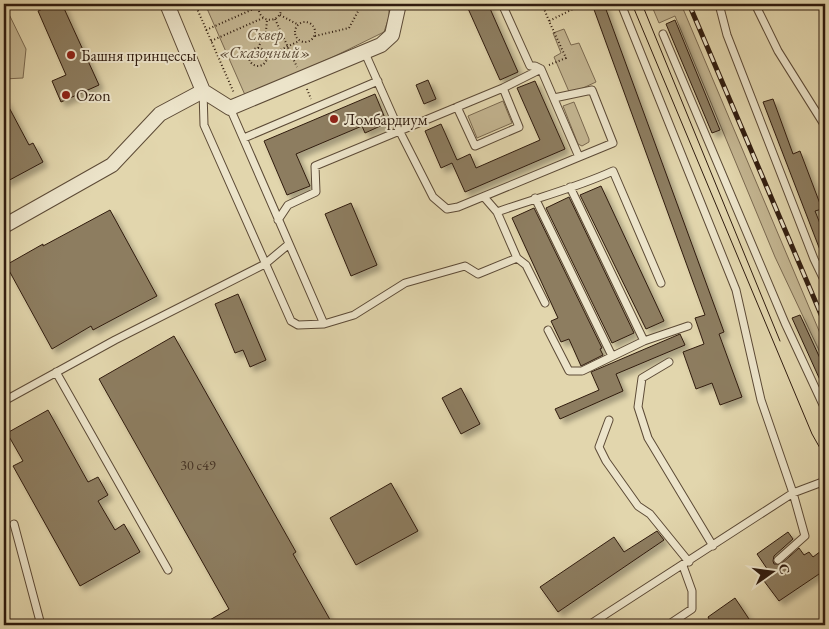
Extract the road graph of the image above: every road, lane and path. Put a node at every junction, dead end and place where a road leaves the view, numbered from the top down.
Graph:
1 (167, 4) edge
2 (195, 4) edge
3 (259, 4) edge
4 (281, 4) edge
5 (294, 4) edge
6 (362, 4) edge
7 (398, 4) edge
8 (502, 4) edge
9 (542, 4) edge
10 (583, 4) edge
11 (621, 4) edge
12 (723, 4) edge
13 (754, 4) edge
14 (258, 7) junction
15 (282, 9) junction
16 (280, 15) junction
17 (263, 18) junction
18 (275, 19) junction
19 (267, 20) junction
20 (549, 21) junction
21 (297, 24) junction
22 (206, 30) junction
23 (662, 34) dead end
24 (314, 36) junction
25 (211, 41) junction
26 (299, 41) junction
27 (288, 46) junction
28 (258, 48) junction
29 (365, 52) junction
30 (268, 56) junction
31 (541, 69) junction
32 (299, 70) dead end
33 (378, 81) junction
34 (304, 83) dead end
35 (503, 88) junction
36 (203, 91) junction
37 (554, 98) junction
38 (234, 106) junction
39 (457, 107) junction
40 (315, 108) junction
41 (825, 126) edge
42 (400, 132) junction
43 (244, 138) junction
44 (579, 157) junction
45 (570, 187) junction
46 (484, 197) junction
47 (535, 198) junction
48 (497, 212) junction
49 (278, 220) junction
50 (4, 226) edge
51 (289, 244) junction
52 (517, 258) junction
53 (265, 264) junction
54 (825, 282) edge
55 (661, 283) dead end
56 (545, 303) dead end
57 (324, 324) junction
58 (688, 326) dead end
59 (548, 330) dead end
60 (644, 341) junction
61 (612, 356) junction
62 (669, 362) dead end
63 (56, 372) junction
64 (4, 401) edge
65 (825, 409) edge
66 (609, 420) dead end
67 (825, 481) edge
68 (793, 493) junction
69 (14, 524) dead end
70 (713, 546) junction
71 (778, 560) dead end
72 (686, 564) junction
73 (168, 570) dead end
74 (41, 625) edge
75 (590, 625) edge
76 (668, 625) edge

1 - 36 street
2 - 22 path
3 - 14 path
4 - 15 path
5 - 15 path
6 - 24 path
7 - 29 street
8 - 31 lane
9 - 20 path
10 - 20 path
11 - 68 lane
12 - 54 lane
13 - 41 lane
14 - 17 path
14 - 22 path
15 - 16 path
16 - 18 path
16 - 21 path
17 - 19 path
17 - 25 path
18 - 19 path
18 - 27 path
19 - 28 path
20 - 31 path
21 - 24 path
21 - 26 path
22 - 25 path
23 - 65 lane
24 - 26 path
25 - 38 path
26 - 27 path
27 - 30 path
27 - 32 path
28 - 30 path
28 - 30 path
29 - 33 lane
29 - 38 street
31 - 35 lane
31 - 37 lane
33 - 40 lane
33 - 42 lane
34 - 40 path
35 - 39 lane
35 - 39 lane
36 - 38 street
36 - 50 street
36 - 53 lane
37 - 44 lane
37 - 44 lane
38 - 43 lane
39 - 42 lane
40 - 43 lane
42 - 46 lane
42 - 49 lane
43 - 49 lane
44 - 46 lane
45 - 47 lane
45 - 55 lane
45 - 60 lane
46 - 48 lane
47 - 48 lane
47 - 61 lane
48 - 52 lane
49 - 51 lane
51 - 53 lane
51 - 57 lane
52 - 56 lane
52 - 57 lane
53 - 57 lane
53 - 63 lane
58 - 60 lane
59 - 61 lane
60 - 61 lane
62 - 70 lane
63 - 64 lane
63 - 73 lane
66 - 72 lane
67 - 68 lane
68 - 70 lane
68 - 71 lane
69 - 74 lane
70 - 72 lane
72 - 75 lane
72 - 76 lane

